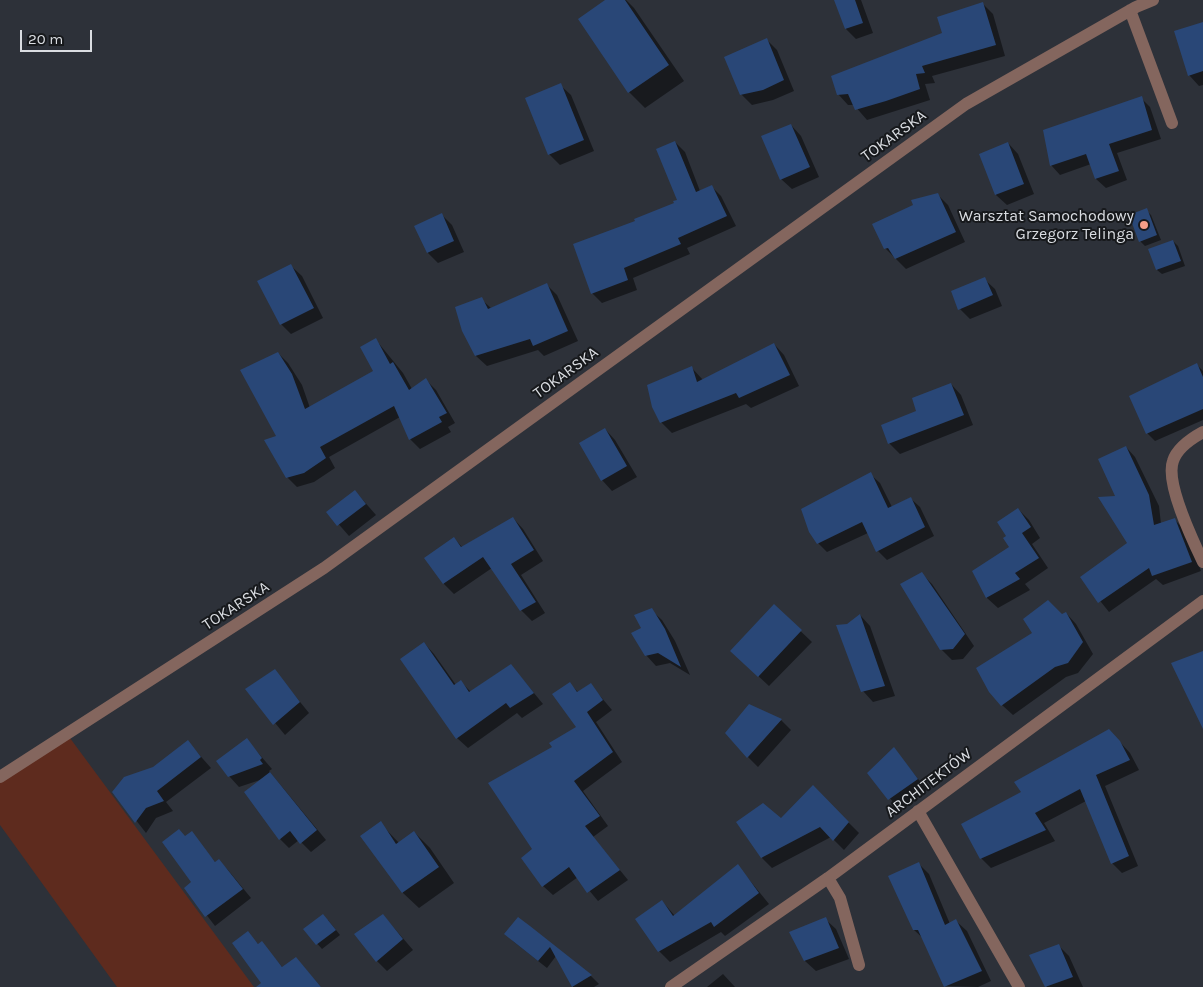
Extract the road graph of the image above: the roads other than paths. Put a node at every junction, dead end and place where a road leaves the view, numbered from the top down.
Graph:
1 (1153, 0) edge
2 (1130, 10) junction
3 (1172, 123) dead end
4 (1203, 432) edge
5 (1203, 562) edge
6 (1203, 601) edge
7 (0, 777) edge
8 (918, 811) junction
9 (828, 878) junction
10 (859, 965) dead end
11 (671, 987) edge
12 (1019, 987) edge

1 - 2 street, TOKARSKA
2 - 3 street
2 - 7 street, TOKARSKA
4 - 5 street
6 - 8 street, ARCHITEKTÓW
8 - 9 street, ARCHITEKTÓW
8 - 12 street
9 - 10 street
9 - 11 street, ARCHITEKTÓW

